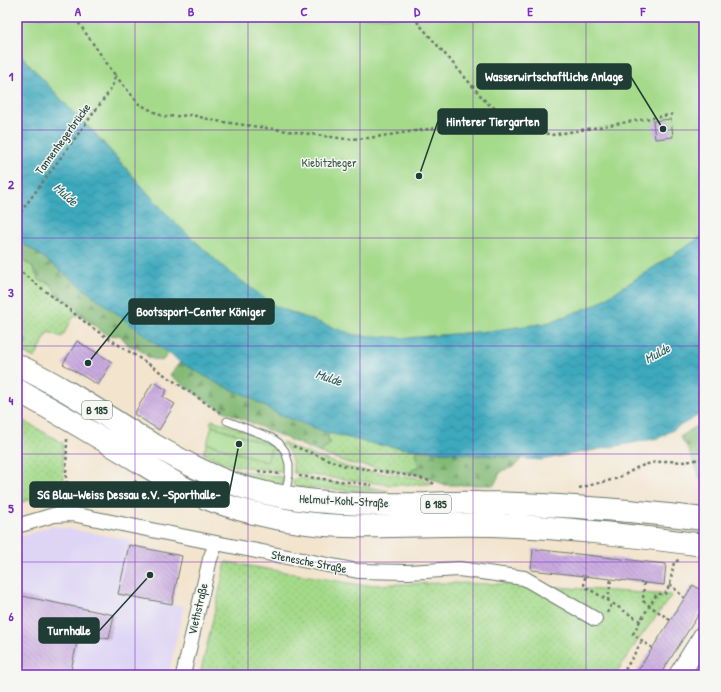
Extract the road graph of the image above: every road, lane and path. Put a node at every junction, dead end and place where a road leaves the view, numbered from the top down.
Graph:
1 (78, 17) edge
2 (413, 17) edge
3 (115, 75) junction
4 (675, 114) dead end
5 (518, 123) junction
6 (17, 217) edge
7 (17, 269) edge
8 (17, 365) edge
9 (19, 400) edge
10 (17, 419) edge
11 (227, 420) joint
12 (272, 438) junction
13 (67, 439) dead end
14 (704, 458) edge
15 (254, 471) dead end
16 (290, 475) junction
17 (138, 480) dead end
18 (373, 485) dead end
19 (436, 486) dead end
20 (576, 489) dead end
21 (285, 497) junction
22 (72, 514) junction
23 (704, 519) edge
24 (17, 526) edge
25 (216, 543) junction
26 (704, 545) edge
27 (680, 560) dead end
28 (585, 576) dead end
29 (611, 579) dead end
30 (644, 583) dead end
31 (670, 584) junction
32 (684, 598) dead end
33 (608, 601) junction
34 (612, 603) junction
35 (650, 606) junction
36 (595, 619) joint
37 (670, 620) dead end
38 (640, 621) junction
39 (704, 635) edge
40 (642, 641) junction
41 (652, 648) dead end
42 (184, 675) edge
43 (622, 675) edge
44 (679, 675) edge

1 - 3 path
2 - 5 path
3 - 5 path
3 - 6 path, Tannenhegerbrücke
4 - 5 path
7 - 11 path
8 - 21 main road, Helmut-Kohl-Straße / B 185
9 - 10 path
9 - 26 main road, Helmut-Kohl-Straße / B 185
11 - 12 lane
12 - 16 lane
12 - 19 path
13 - 22 path
14 - 20 path
15 - 16 path
16 - 18 path
16 - 21 lane
17 - 22 path
21 - 23 main road, Helmut-Kohl-Straße / B 185
22 - 24 street, Stenesche Straße
22 - 25 street, Stenesche Straße
25 - 36 street, Stenesche Straße
25 - 42 street, Viethstraße
27 - 31 path
28 - 33 path
29 - 33 path
30 - 35 path
31 - 32 path
31 - 35 path
33 - 34 path
34 - 36 path
34 - 38 path
35 - 37 path
35 - 38 path
38 - 40 path
39 - 44 street
40 - 41 path
40 - 43 path

